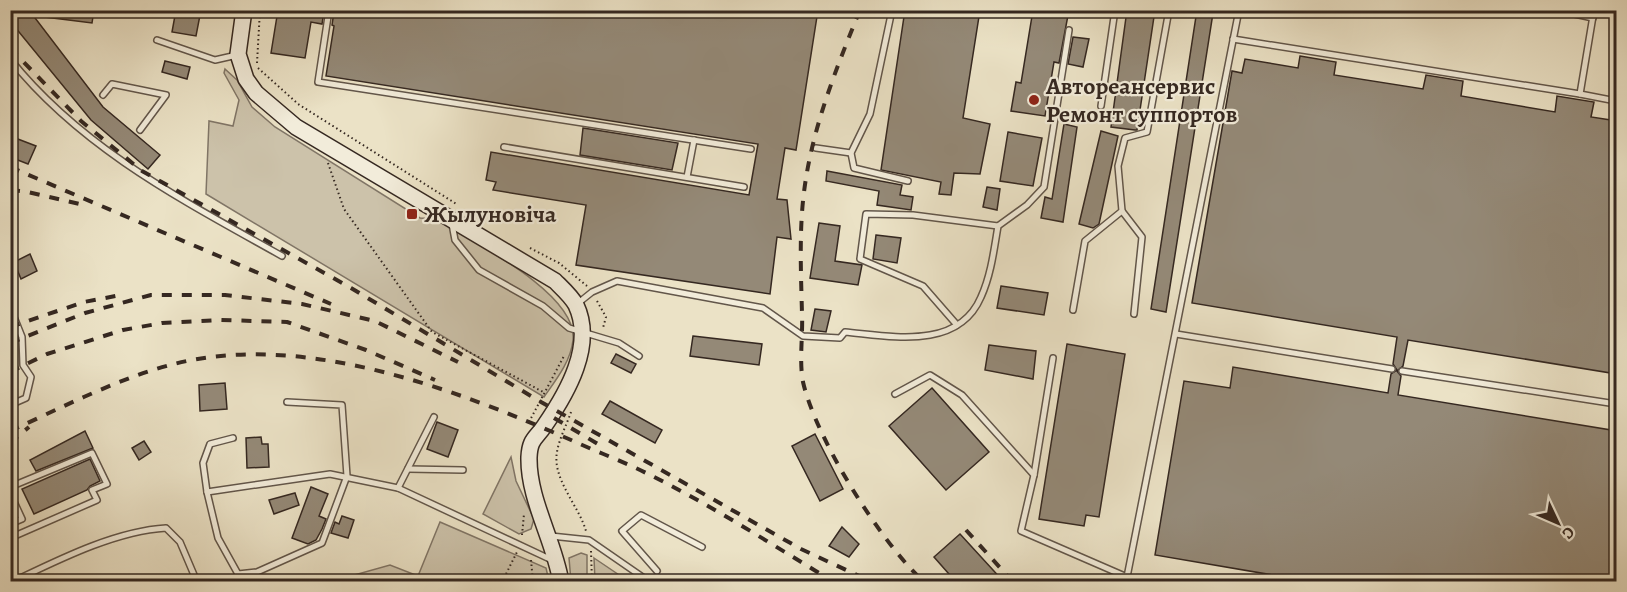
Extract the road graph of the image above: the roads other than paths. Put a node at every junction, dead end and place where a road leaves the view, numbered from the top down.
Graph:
1 (244, 10) edge
2 (329, 10) edge
3 (892, 10) edge
4 (1115, 10) edge
5 (1169, 10) edge
6 (1239, 10) edge
7 (1556, 10) edge
8 (1594, 10) edge
9 (1593, 18) junction
10 (1069, 30) dead end
11 (1233, 39) junction
12 (156, 40) dead end
13 (238, 54) junction
14 (10, 59) edge
15 (1580, 94) junction
16 (103, 95) dead end
17 (1617, 100) edge
18 (1101, 106) dead end
19 (140, 130) dead end
20 (694, 140) junction
21 (504, 147) dead end
22 (816, 148) dead end
23 (751, 149) dead end
24 (851, 153) junction
25 (687, 177) junction
26 (908, 181) dead end
27 (744, 187) dead end
28 (1122, 212) junction
29 (451, 220) junction
30 (998, 226) junction
31 (282, 256) dead end
32 (576, 305) junction
33 (11, 309) edge
34 (1073, 310) dead end
35 (1134, 314) dead end
36 (957, 325) junction
37 (582, 333) junction
38 (1176, 334) junction
39 (639, 356) dead end
40 (1053, 358) dead end
41 (1392, 369) dead end
42 (1402, 371) dead end
43 (895, 394) dead end
44 (287, 402) dead end
45 (1617, 404) edge
46 (10, 405) edge
47 (434, 417) dead end
48 (233, 438) dead end
49 (408, 469) junction
50 (463, 470) dead end
51 (347, 476) junction
52 (1034, 476) junction
53 (10, 487) edge
54 (398, 488) junction
55 (207, 492) junction
56 (10, 493) edge
57 (10, 524) edge
58 (550, 536) junction
59 (10, 538) edge
60 (702, 547) dead end
61 (558, 563) junction
62 (657, 571) dead end
63 (644, 578) dead end
64 (12, 582) edge
65 (198, 582) edge
66 (561, 582) edge

1 - 13 street
2 - 20 lane
3 - 24 lane
4 - 18 lane
5 - 28 lane
6 - 11 lane
7 - 9 lane
8 - 9 lane
9 - 15 lane
10 - 30 lane
11 - 15 lane
11 - 38 lane
12 - 13 lane
13 - 29 street
14 - 31 lane
15 - 17 lane
16 - 19 lane
20 - 23 lane
20 - 25 lane
21 - 25 lane
22 - 24 lane
24 - 26 lane
25 - 27 lane
28 - 34 lane
28 - 35 lane
29 - 32 street
29 - 37 lane
30 - 36 lane
30 - 36 lane
32 - 36 lane
32 - 37 street
33 - 46 lane
37 - 39 lane
37 - 58 street
38 - 41 lane
38 - 52 lane
40 - 52 lane
42 - 45 lane
43 - 52 lane
44 - 51 lane
47 - 49 lane
48 - 55 lane
49 - 50 lane
49 - 54 lane
51 - 54 lane
51 - 55 lane
51 - 55 lane
53 - 59 lane
54 - 61 lane
56 - 57 lane
58 - 61 street
58 - 63 lane
60 - 62 lane
61 - 66 street
64 - 65 lane

